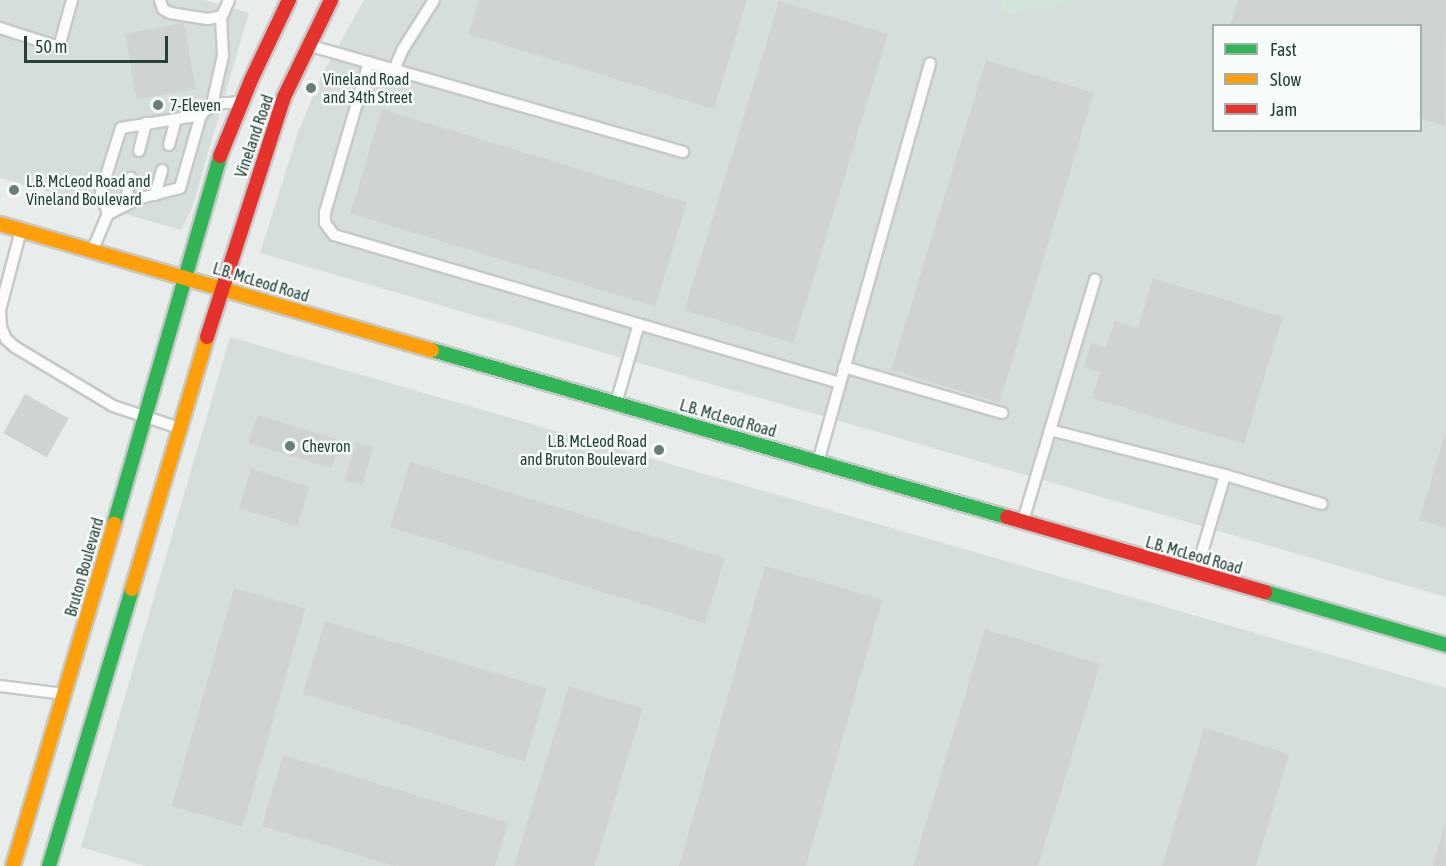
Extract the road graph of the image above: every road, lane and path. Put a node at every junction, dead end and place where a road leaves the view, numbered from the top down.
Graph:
1 (72, 0) edge
2 (160, 0) edge
3 (229, 0) edge
4 (290, 0) edge
5 (331, 0) edge
6 (434, 0) edge
7 (221, 17) junction
8 (0, 28) edge
9 (308, 45) junction
10 (369, 62) junction
11 (930, 63) dead end
12 (394, 70) junction
13 (243, 101) junction
14 (212, 104) junction
15 (201, 115) junction
16 (176, 119) junction
17 (146, 123) junction
18 (169, 145) dead end
19 (139, 151) dead end
20 (683, 152) dead end
21 (162, 170) dead end
22 (131, 178) dead end
23 (155, 195) junction
24 (124, 206) junction
25 (108, 214) junction
26 (0, 224) edge
27 (21, 230) junction
28 (93, 250) junction
29 (187, 277) junction
30 (1095, 280) dead end
31 (222, 287) junction
32 (639, 324) junction
33 (844, 367) junction
34 (840, 383) junction
35 (616, 403) junction
36 (1002, 413) dead end
37 (146, 417) junction
38 (180, 428) junction
39 (1050, 430) junction
40 (818, 462) junction
41 (1225, 475) junction
42 (1322, 504) dead end
43 (1023, 522) junction
44 (1195, 573) junction
45 (1446, 645) edge
46 (0, 686) edge
47 (64, 694) junction
48 (13, 866) edge
49 (49, 866) edge

1 - 8 lane
2 - 7 lane
3 - 7 lane
4 - 13 street, Vineland Road
5 - 9 street, Vineland Road
6 - 12 lane
7 - 14 lane
9 - 10 lane
9 - 31 street, Vineland Road
10 - 12 lane
10 - 32 lane
11 - 33 lane
12 - 20 lane
13 - 14 lane
13 - 29 street, Vineland Road
14 - 15 lane
15 - 16 lane
15 - 23 lane
16 - 17 lane
16 - 18 lane
17 - 19 lane
17 - 25 lane
21 - 23 lane
22 - 24 lane
23 - 24 lane
24 - 25 lane
25 - 28 lane
26 - 27 street, L.B. McLeod Road
27 - 28 street, L.B. McLeod Road
27 - 37 lane
28 - 29 street, L.B. McLeod Road
29 - 31 street, L.B. McLeod Road
29 - 37 street, Bruton Boulevard
30 - 39 lane
31 - 35 street, L.B. McLeod Road
31 - 38 street
32 - 34 lane
32 - 35 lane
33 - 34 lane
33 - 36 lane
34 - 40 lane
35 - 40 street, L.B. McLeod Road
37 - 38 lane
37 - 47 street, Bruton Boulevard
38 - 49 street
39 - 41 lane
39 - 43 lane
40 - 43 street, L.B. McLeod Road
41 - 42 lane
41 - 44 lane
43 - 44 street, L.B. McLeod Road
44 - 45 street, L.B. McLeod Road
46 - 47 lane
47 - 48 street, Bruton Boulevard

